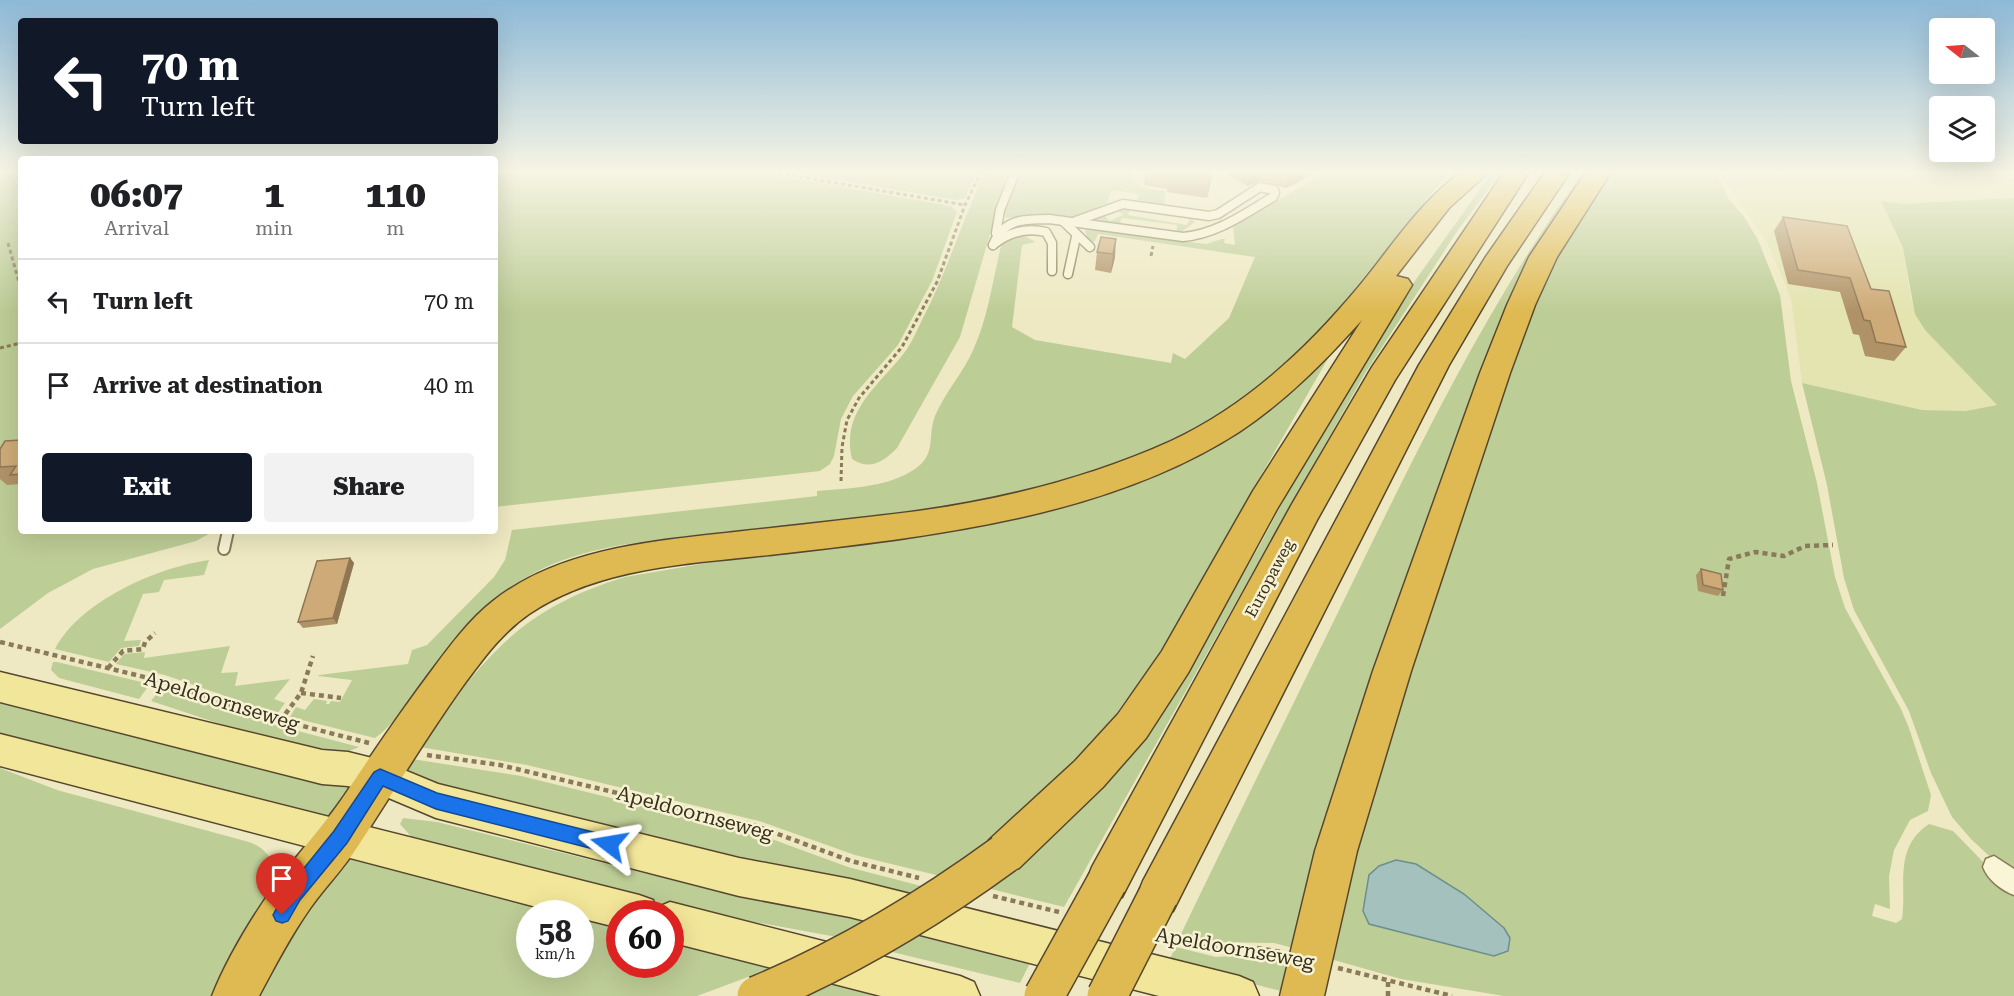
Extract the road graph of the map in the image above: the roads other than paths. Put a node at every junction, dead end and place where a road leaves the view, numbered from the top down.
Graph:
1 (999, 218) edge
2 (1083, 218) edge
3 (1210, 218) edge
4 (1235, 218) edge
5 (1427, 218) edge
6 (1445, 218) edge
7 (1486, 218) edge
8 (1526, 218) edge
9 (1566, 218) edge
10 (1063, 221) junction
11 (1073, 222) junction
12 (1215, 230) junction
13 (996, 233) junction
14 (1076, 237) junction
15 (1090, 247) dead end
16 (1052, 271) dead end
17 (1068, 274) dead end
18 (227, 534) edge
19 (224, 549) dead end
20 (0, 687) edge
21 (0, 750) edge
22 (388, 763) junction
23 (340, 837) junction
24 (1994, 867) dead end
25 (2014, 884) edge
26 (606, 906) edge
27 (684, 926) edge
28 (234, 996) edge
29 (757, 996) edge
30 (960, 996) edge
31 (1044, 996) edge
32 (1107, 996) edge
33 (1239, 996) edge
34 (1302, 996) edge

1 - 13 lane
2 - 11 lane
3 - 12 lane
4 - 12 lane
5 - 22 highway
6 - 29 highway, bridge
7 - 31 highway, Europaweg, bridge
8 - 32 highway, bridge
9 - 34 highway
10 - 11 lane
10 - 13 lane
10 - 14 lane
11 - 12 lane
13 - 16 lane
14 - 15 lane
14 - 17 lane
18 - 19 lane
20 - 22 main road, Apeldoornseweg
21 - 23 main road
22 - 23 highway
22 - 33 main road, Apeldoornseweg
23 - 26 main road
23 - 28 highway
24 - 25 street
27 - 30 main road

